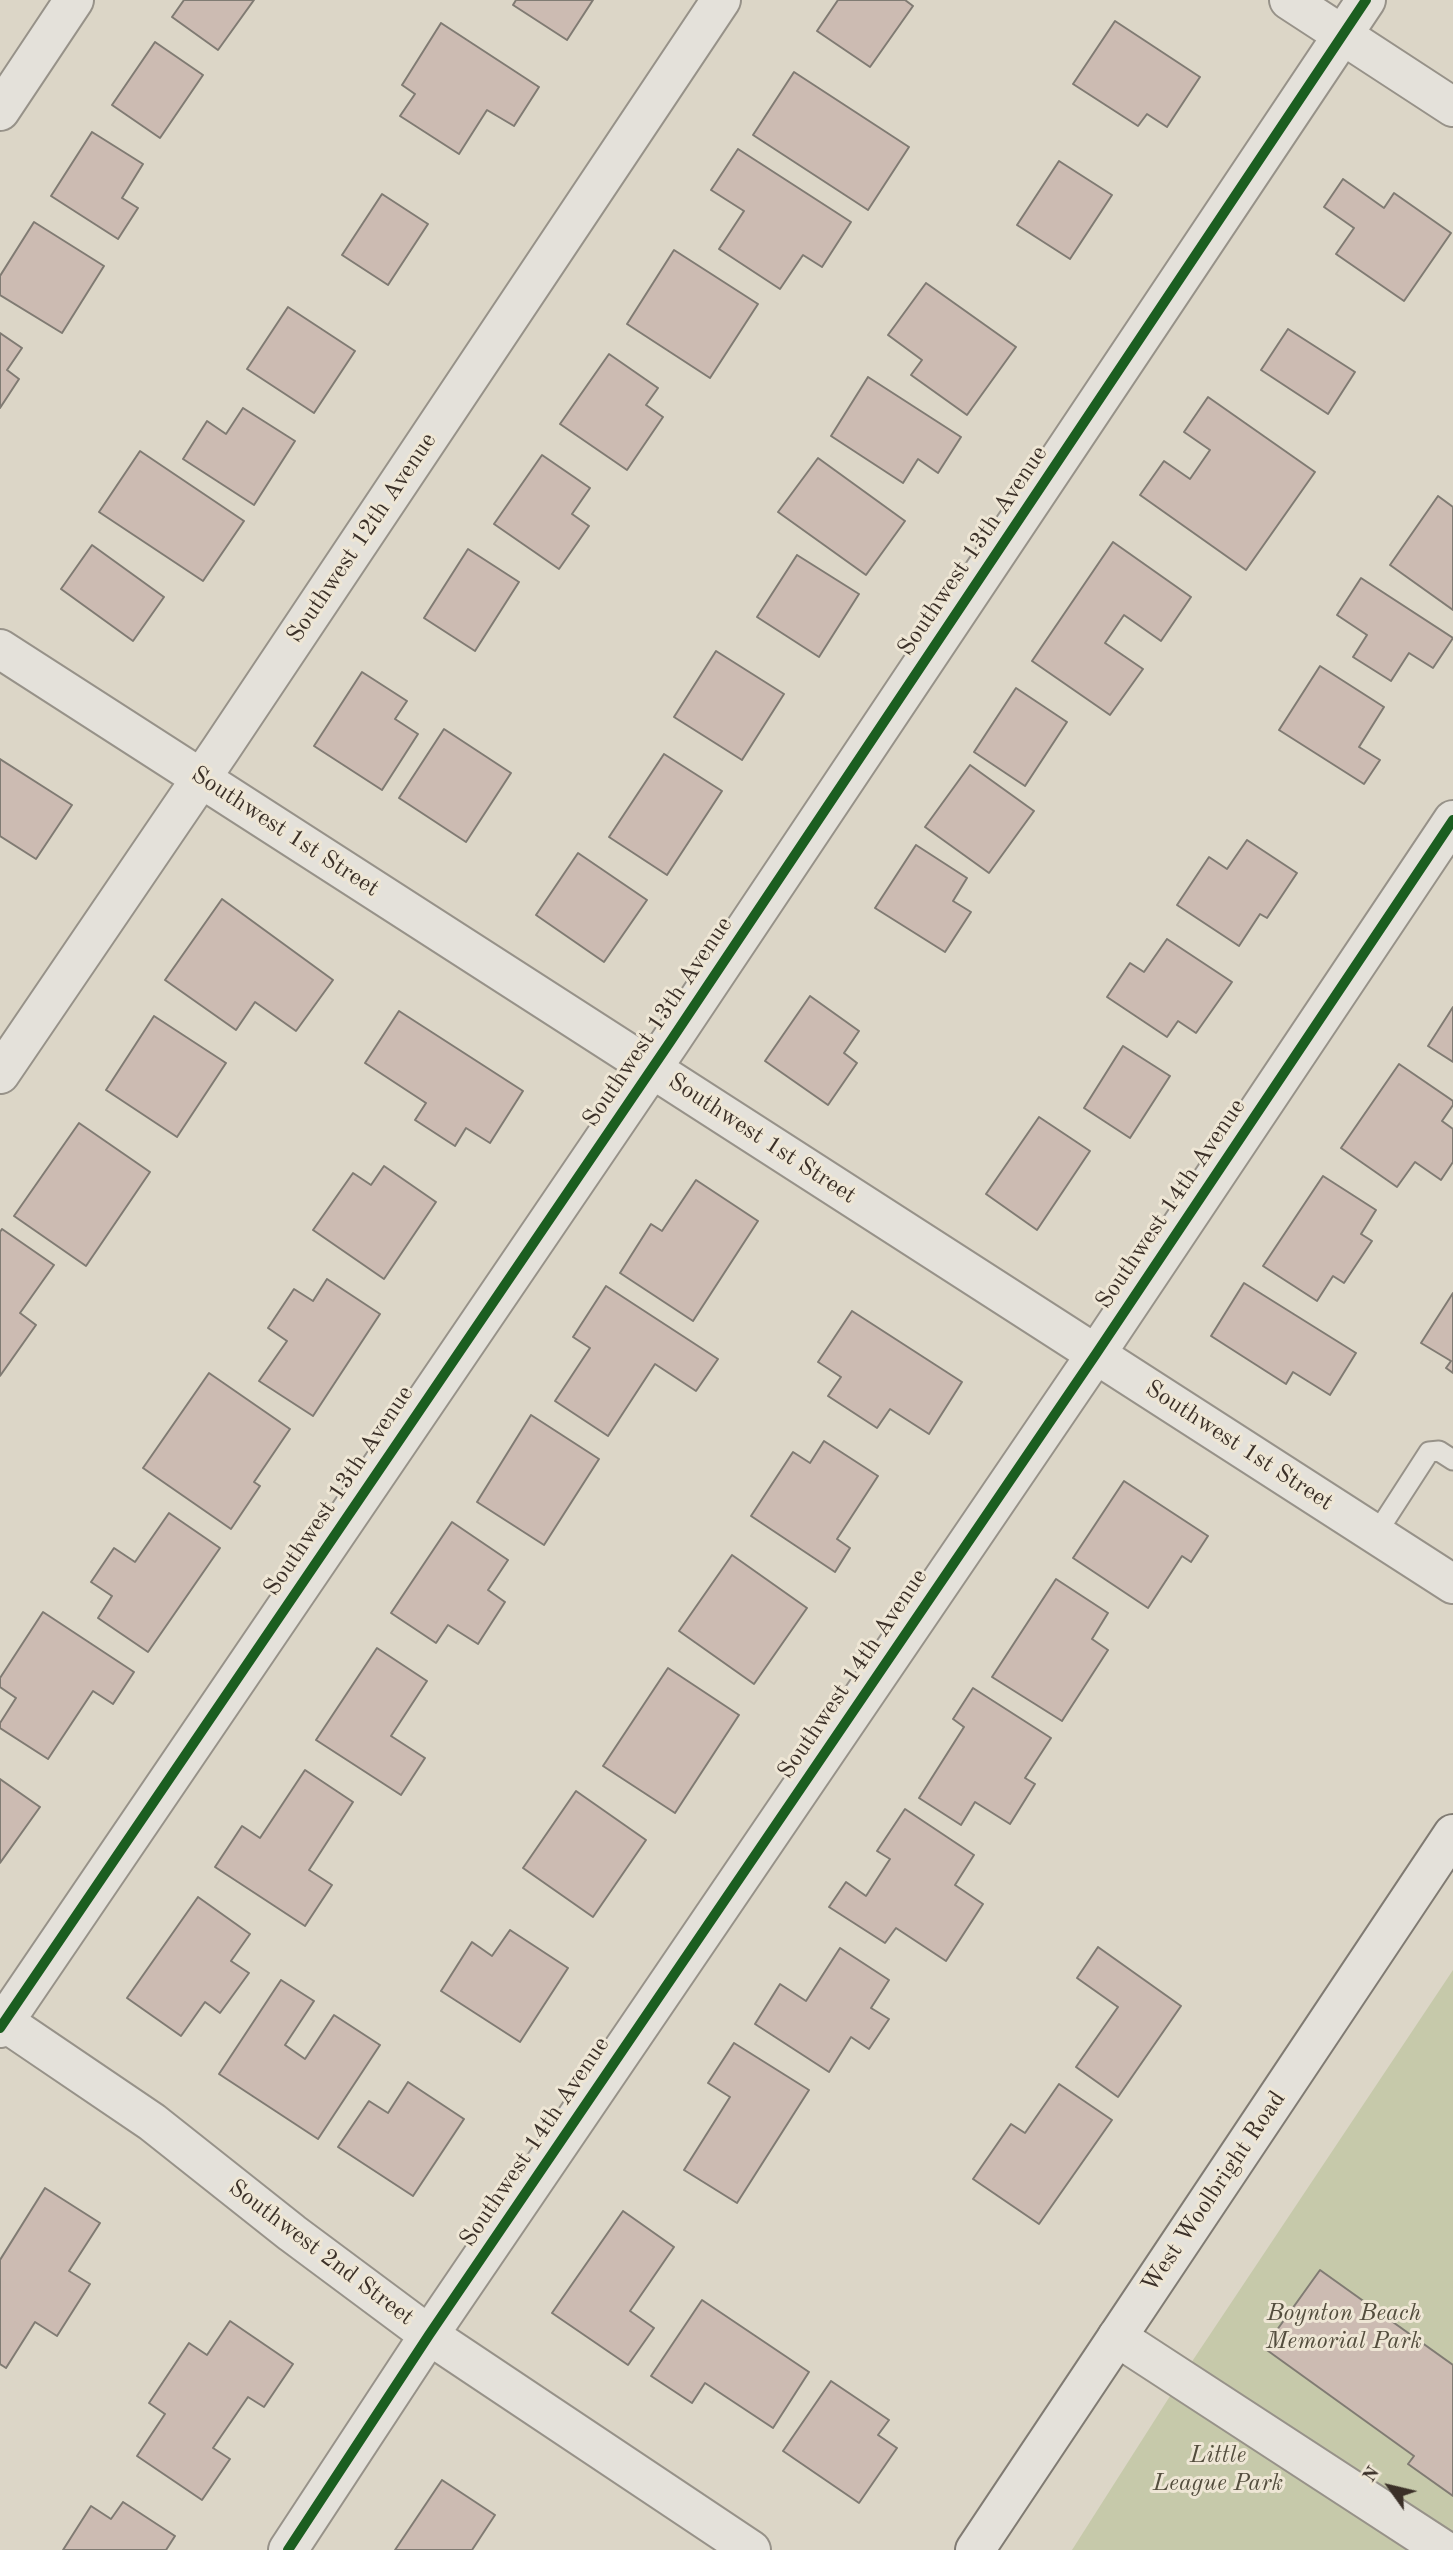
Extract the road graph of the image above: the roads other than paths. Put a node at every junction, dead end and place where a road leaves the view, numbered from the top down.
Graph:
1 (74, 0) edge
2 (722, 0) edge
3 (1289, 0) edge
4 (1366, 0) edge
5 (1343, 35) junction
6 (1453, 107) edge
7 (0, 111) edge
8 (0, 649) edge
9 (201, 778) junction
10 (1453, 820) edge
11 (652, 1069) junction
12 (0, 1074) edge
13 (1096, 1354) junction
14 (1453, 1460) edge
15 (1376, 1534) junction
16 (1453, 1584) edge
17 (1453, 1834) edge
18 (1, 2023) edge
19 (429, 2335) junction
20 (1117, 2337) junction
21 (288, 2550) edge
22 (751, 2550) edge
23 (975, 2550) edge
24 (1444, 2550) edge

1 - 7 street
2 - 9 street, Southwest 12th Avenue
3 - 5 street
4 - 5 street, Southwest 13th Avenue
5 - 6 street
5 - 11 street, Southwest 13th Avenue
8 - 9 street, Southwest 1st Street
9 - 11 street, Southwest 1st Street
9 - 12 street, Southwest 12th Avenue
10 - 13 street, Southwest 14th Avenue
11 - 13 street, Southwest 1st Street
11 - 18 street, Southwest 13th Avenue
13 - 15 street, Southwest 1st Street
13 - 19 street, Southwest 14th Avenue
14 - 15 lane
15 - 16 street, Southwest 1st Street
17 - 20 street, West Woolbright Road
18 - 19 street, Southwest 2nd Street
19 - 21 street, Southwest 14th Avenue
19 - 22 street, Southwest 2nd Street
20 - 23 street, West Woolbright Road
20 - 24 street

